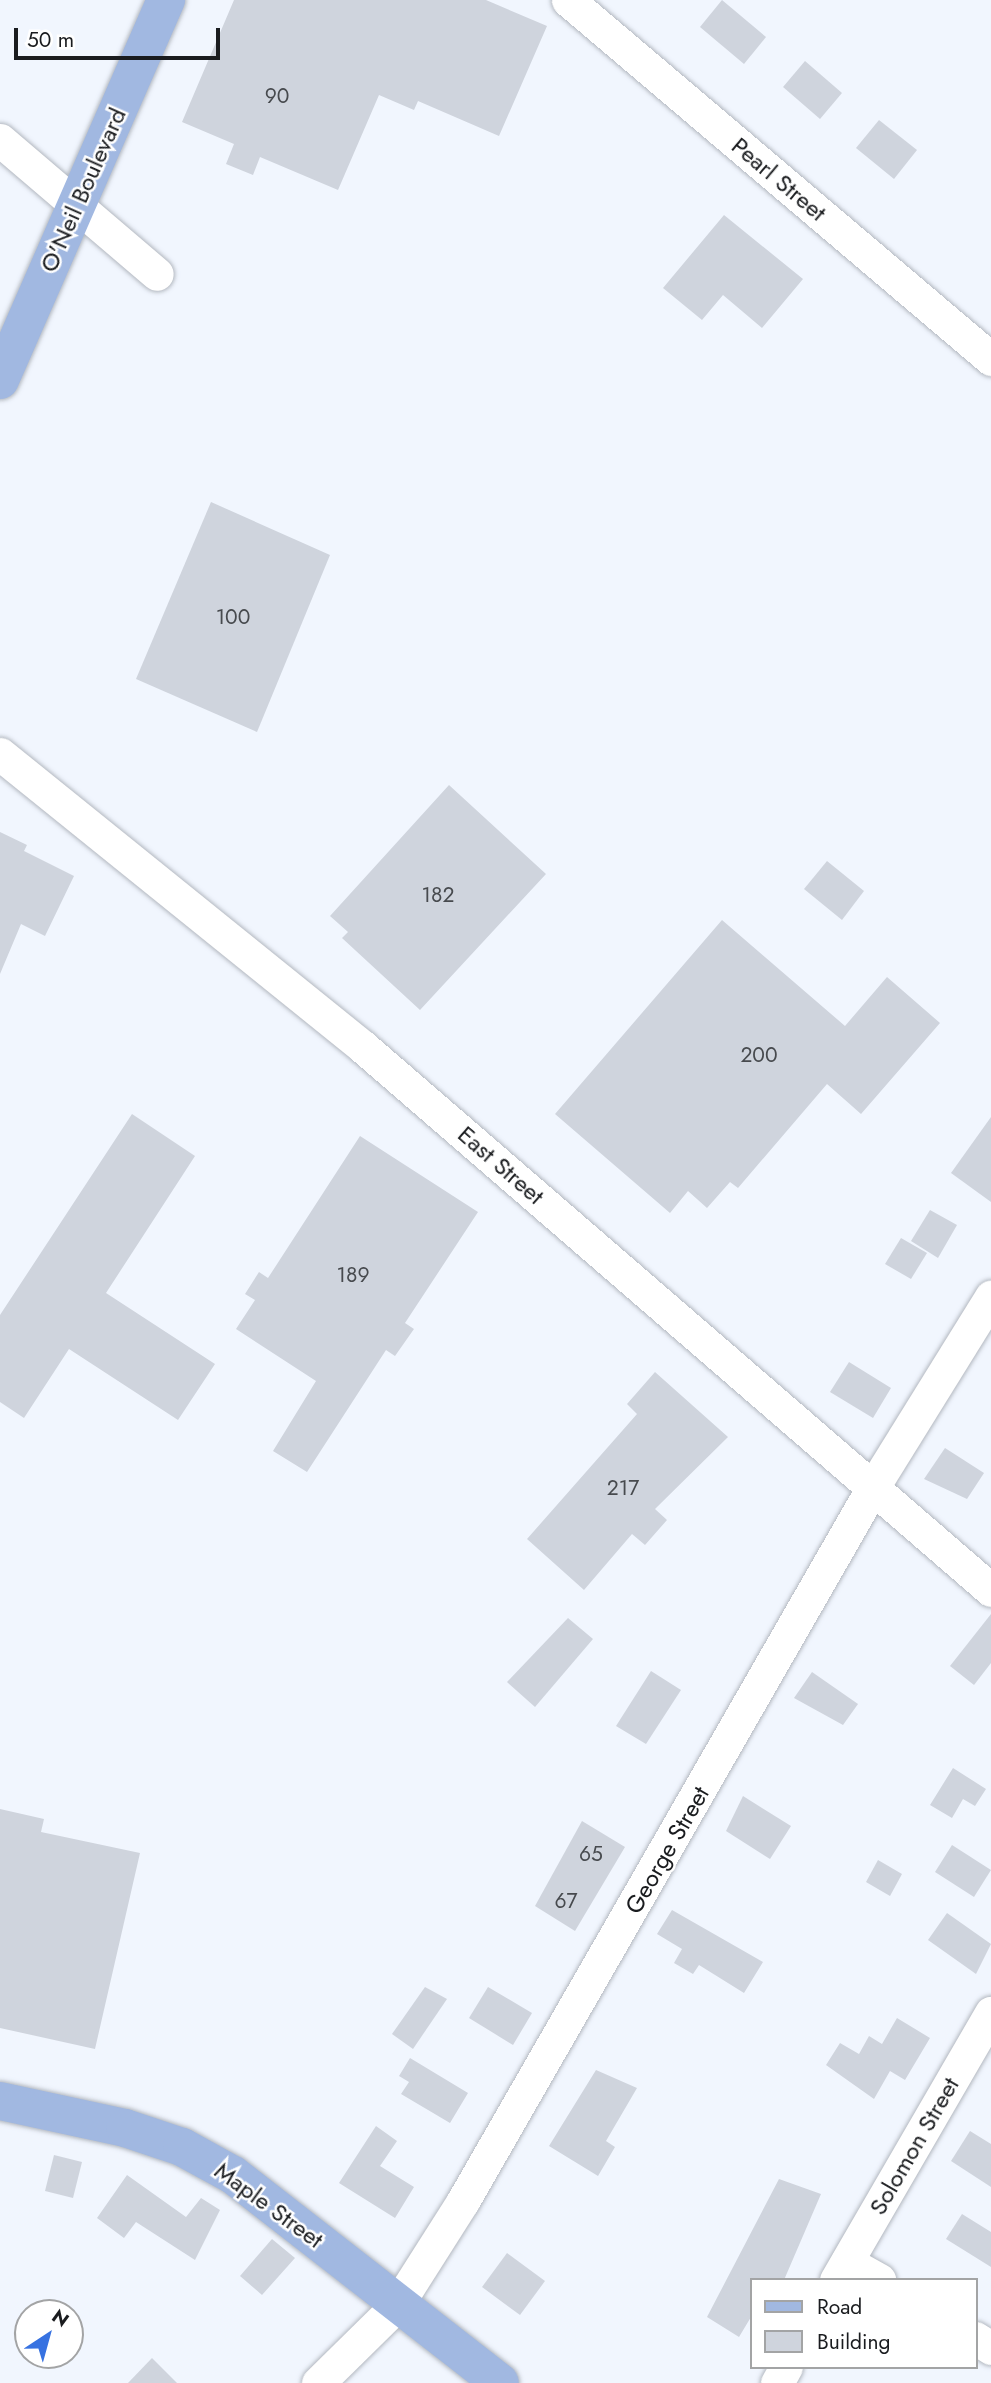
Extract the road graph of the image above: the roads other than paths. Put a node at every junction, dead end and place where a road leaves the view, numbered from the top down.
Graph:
1 (166, 0) edge
2 (568, 0) edge
3 (0, 140) edge
4 (76, 205) junction
5 (157, 274) dead end
6 (991, 359) edge
7 (0, 380) edge
8 (0, 754) edge
9 (991, 1297) edge
10 (873, 1487) junction
11 (991, 1590) edge
12 (991, 2013) edge
13 (0, 2101) edge
14 (841, 2271) edge
15 (871, 2278) edge
16 (397, 2305) junction
17 (318, 2383) edge
18 (500, 2383) edge

1 - 4 main road, O'Neil Boulevard
2 - 6 street, Pearl Street
3 - 4 street
4 - 5 street
4 - 7 main road, O'Neil Boulevard
8 - 10 street, East Street
9 - 10 street, George Street
10 - 11 street, East Street
10 - 16 street, George Street
12 - 14 street, Solomon Street
13 - 16 main road, Maple Street
14 - 15 street
16 - 17 street, George Street
16 - 18 main road, Maple Street

